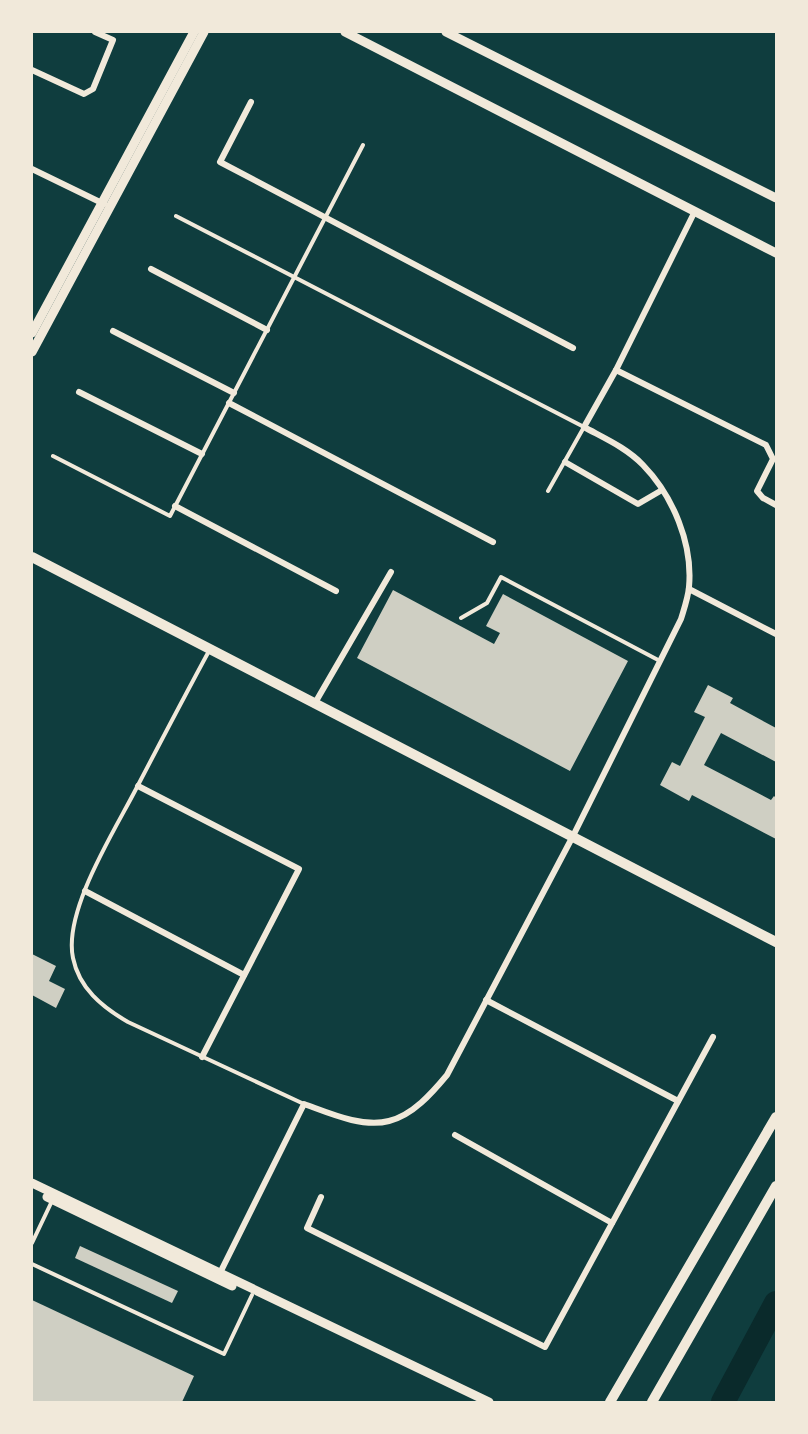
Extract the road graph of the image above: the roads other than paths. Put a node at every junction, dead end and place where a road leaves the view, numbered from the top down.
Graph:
1 (95, 32) edge
2 (194, 32) edge
3 (204, 32) edge
4 (345, 32) edge
5 (446, 32) edge
6 (32, 70) edge
7 (251, 102) dead end
8 (363, 145) dead end
9 (32, 169) edge
10 (777, 198) edge
11 (105, 205) junction
12 (695, 211) junction
13 (176, 216) dead end
14 (325, 218) junction
15 (777, 253) edge
16 (151, 269) dead end
17 (294, 277) junction
18 (267, 330) junction
19 (113, 331) dead end
20 (32, 333) edge
21 (573, 348) dead end
22 (32, 352) edge
23 (616, 370) junction
24 (79, 392) dead end
25 (234, 393) junction
26 (229, 403) junction
27 (584, 427) junction
28 (202, 454) junction
29 (53, 456) dead end
30 (564, 462) junction
31 (662, 490) junction
32 (548, 491) dead end
33 (777, 505) edge
34 (175, 506) junction
35 (493, 542) dead end
36 (32, 557) edge
37 (32, 564) edge
38 (391, 572) dead end
39 (689, 589) junction
40 (336, 591) dead end
41 (461, 618) dead end
42 (777, 634) edge
43 (209, 651) junction
44 (660, 661) junction
45 (315, 704) junction
46 (138, 786) junction
47 (572, 838) junction
48 (85, 891) junction
49 (777, 942) edge
50 (777, 947) edge
51 (244, 975) junction
52 (486, 1000) junction
53 (713, 1037) dead end
54 (202, 1057) junction
55 (678, 1101) junction
56 (304, 1104) junction
57 (777, 1117) edge
58 (455, 1135) dead end
59 (32, 1183) edge
60 (777, 1186) edge
61 (32, 1190) edge
62 (321, 1197) dead end
63 (52, 1200) junction
64 (612, 1222) junction
65 (32, 1241) edge
66 (32, 1264) edge
67 (219, 1276) junction
68 (252, 1295) junction
69 (478, 1402) edge
70 (489, 1402) edge
71 (610, 1402) edge
72 (652, 1402) edge

1 - 6 street
2 - 11 street
3 - 11 street
4 - 12 street
5 - 10 street
7 - 14 street
8 - 14 lane
9 - 11 street
11 - 20 street
11 - 22 street
12 - 15 street
12 - 23 street
13 - 17 lane
14 - 17 lane
14 - 21 street
16 - 18 street
17 - 18 lane
17 - 27 lane
18 - 25 lane
19 - 25 street
23 - 27 street
23 - 33 street
24 - 28 street
25 - 26 lane
26 - 28 lane
26 - 35 street
27 - 30 lane
27 - 31 street
28 - 34 lane
29 - 34 lane
30 - 31 street
30 - 32 lane
31 - 39 street
34 - 40 street
36 - 43 main road
37 - 43 main road
38 - 45 street
39 - 42 street
39 - 44 street
41 - 44 lane
43 - 45 main road
43 - 46 lane
43 - 47 main road
44 - 47 street
45 - 47 main road
46 - 48 lane
46 - 51 street
47 - 49 main road
47 - 50 main road
47 - 52 street
48 - 51 street
48 - 54 lane
51 - 54 street
52 - 55 street
52 - 56 street
53 - 55 street
54 - 56 lane
55 - 64 street
56 - 67 street
57 - 71 main road
58 - 64 street
59 - 67 street
60 - 72 main road
61 - 63 street
62 - 64 street
63 - 65 lane
63 - 67 street
66 - 68 lane
67 - 68 street
67 - 70 street
68 - 69 street

